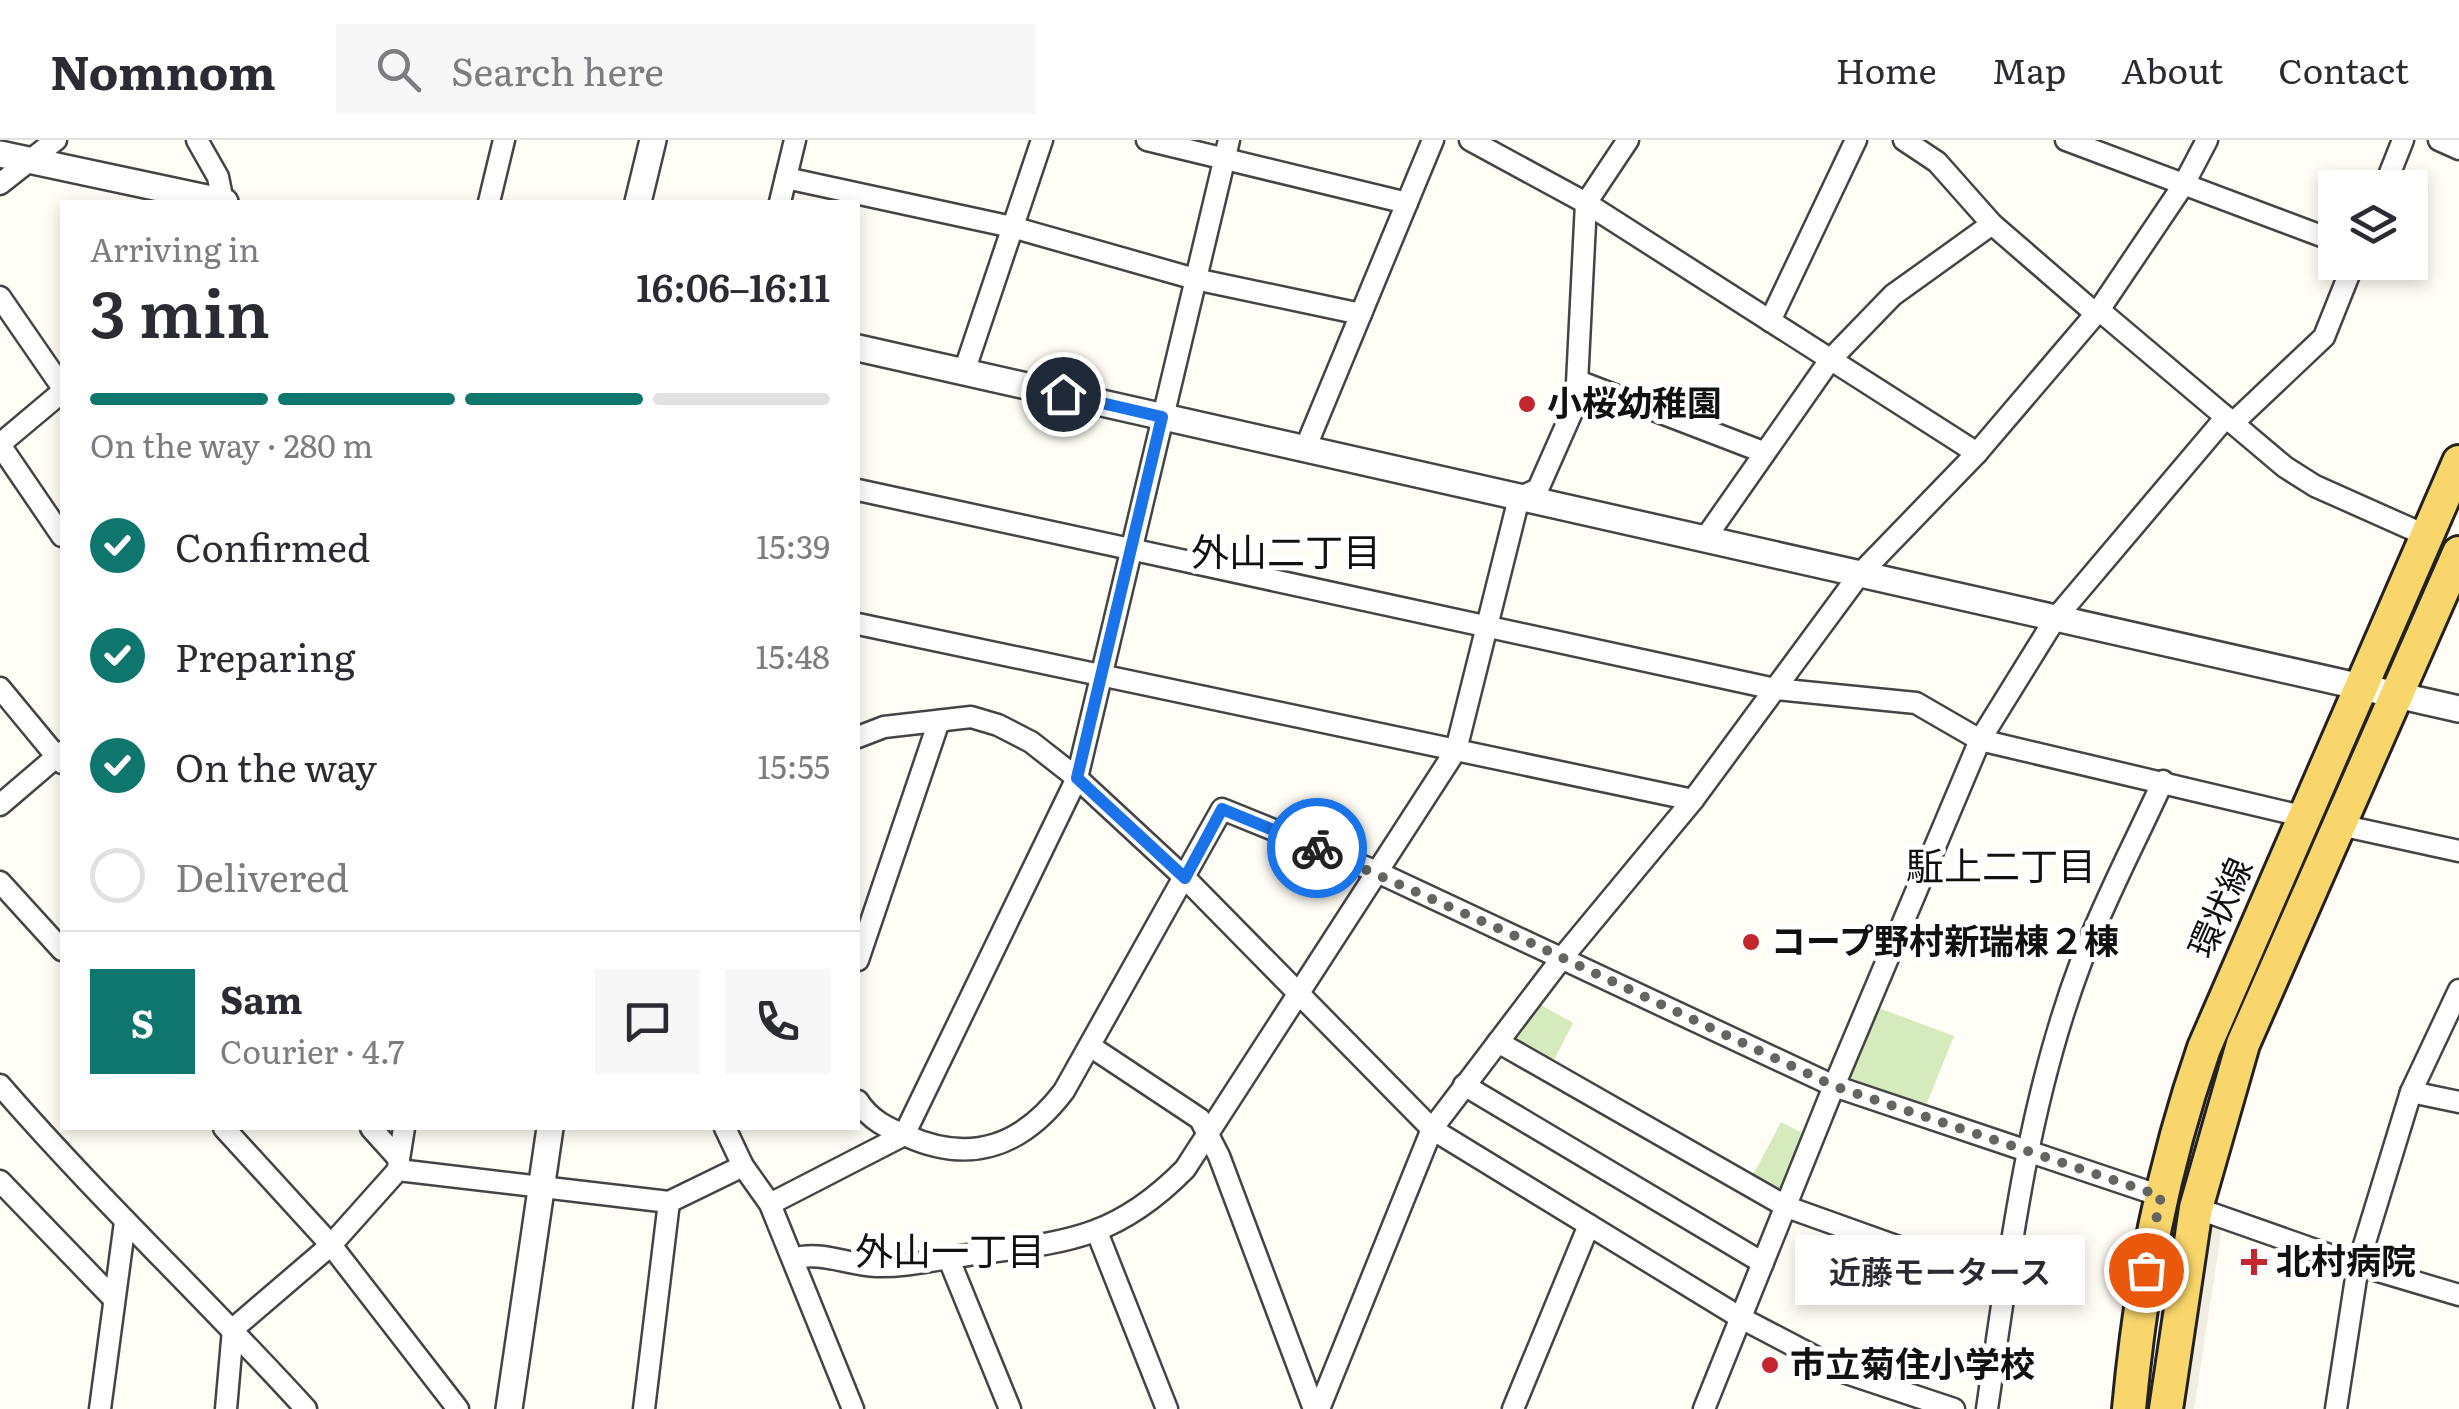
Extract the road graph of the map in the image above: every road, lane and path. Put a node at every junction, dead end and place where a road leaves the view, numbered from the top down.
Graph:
1 (56, 140) edge
2 (198, 140) edge
3 (504, 140) edge
4 (653, 140) edge
5 (795, 140) edge
6 (1042, 140) edge
7 (1148, 140) edge
8 (1433, 140) edge
9 (1470, 140) edge
10 (1628, 140) edge
11 (1856, 140) edge
12 (1904, 140) edge
13 (2066, 140) edge
14 (2207, 140) edge
15 (2403, 140) edge
16 (2438, 140) edge
17 (2459, 148) edge
18 (1227, 149) edge
19 (0, 154) edge
20 (30, 160) junction
21 (2391, 170) edge
22 (786, 178) junction
23 (0, 184) edge
24 (2184, 184) junction
25 (143, 194) edge
26 (203, 200) edge
27 (223, 200) edge
28 (489, 200) edge
29 (638, 200) edge
30 (780, 200) edge
31 (1407, 203) junction
32 (1586, 204) junction
33 (1992, 224) junction
34 (1012, 227) junction
35 (2318, 234) edge
36 (1195, 279) junction
37 (2347, 280) edge
38 (0, 297) edge
39 (2098, 312) junction
40 (1361, 314) junction
41 (1770, 321) junction
42 (860, 348) edge
43 (1830, 360) junction
44 (964, 372) junction
45 (1578, 381) junction
46 (60, 387) edge
47 (60, 392) edge
48 (1162, 417) junction
49 (2230, 420) junction
50 (0, 444) edge
51 (1305, 449) junction
52 (1764, 452) junction
53 (1977, 452) junction
54 (2459, 462) edge
55 (860, 490) edge
56 (1519, 498) junction
57 (60, 533) edge
58 (2426, 535) junction
59 (1704, 540) junction
60 (1130, 549) junction
61 (2459, 553) edge
62 (1859, 575) junction
63 (2055, 620) junction
64 (860, 624) edge
65 (1487, 626) junction
66 (1101, 676) junction
67 (0, 688) edge
68 (1775, 689) junction
69 (2362, 689) junction
70 (2395, 695) junction
71 (2459, 709) edge
72 (938, 721) junction
73 (860, 736) edge
74 (1980, 740) junction
75 (1456, 750) junction
76 (60, 756) edge
77 (60, 758) edge
78 (1077, 778) junction
79 (2163, 782) junction
80 (1693, 800) junction
81 (0, 804) edge
82 (2306, 817) junction
83 (2340, 825) junction
84 (2459, 851) edge
85 (1375, 872) junction
86 (1185, 878) junction
87 (0, 882) edge
88 (60, 948) edge
89 (860, 954) edge
90 (1562, 958) junction
91 (2459, 990) edge
92 (1299, 994) junction
93 (1498, 1042) junction
94 (1090, 1046) junction
95 (1464, 1086) junction
96 (1834, 1086) junction
97 (2412, 1092) junction
98 (4, 1099) edge
99 (2459, 1102) edge
100 (860, 1103) edge
101 (226, 1130) edge
102 (372, 1130) edge
103 (404, 1130) edge
104 (550, 1130) edge
105 (726, 1130) edge
106 (1432, 1130) junction
107 (1208, 1133) junction
108 (904, 1135) junction
109 (2027, 1150) junction
110 (398, 1164) junction
111 (743, 1166) junction
112 (0, 1181) edge
113 (543, 1188) junction
114 (2161, 1196) junction
115 (669, 1202) junction
116 (770, 1204) junction
117 (1787, 1207) junction
118 (2196, 1208) junction
119 (124, 1222) junction
120 (1589, 1225) junction
121 (1096, 1232) junction
122 (330, 1245) junction
123 (948, 1257) junction
124 (793, 1259) junction
125 (1764, 1263) junction
126 (2358, 1264) junction
127 (2005, 1285) junction
128 (2459, 1295) edge
129 (112, 1298) junction
130 (1741, 1318) junction
131 (233, 1328) junction
132 (100, 1409) edge
133 (226, 1409) edge
134 (306, 1409) edge
135 (458, 1409) edge
136 (509, 1409) edge
137 (644, 1409) edge
138 (853, 1409) edge
139 (1010, 1409) edge
140 (1167, 1409) edge
141 (1317, 1409) edge
142 (1513, 1409) edge
143 (1704, 1409) edge
144 (1954, 1409) edge
145 (1987, 1409) edge
146 (2129, 1409) edge
147 (2166, 1409) edge
148 (2336, 1409) edge

1 - 20 street
2 - 27 street
3 - 28 street
4 - 29 street
5 - 22 street
6 - 34 street
7 - 18 street
8 - 31 street
9 - 32 street
10 - 32 street
11 - 41 street
12 - 33 street
13 - 24 street
14 - 24 street
15 - 21 street
16 - 17 street
18 - 31 street
18 - 36 street
19 - 20 street
20 - 23 street
20 - 25 street
22 - 30 street
22 - 34 street
24 - 35 street
24 - 39 street
25 - 26 street
31 - 40 street
32 - 41 street
32 - 45 street
33 - 39 street
33 - 43 street
34 - 36 street
34 - 44 street
36 - 40 street
36 - 48 street
37 - 49 street
38 - 46 street
39 - 49 street
39 - 53 street
40 - 51 street
41 - 43 street
42 - 44 street
43 - 52 street
43 - 53 street
44 - 48 street
45 - 52 street
45 - 56 street
47 - 50 street
48 - 51 street
48 - 60 street
49 - 58 street
49 - 63 street
50 - 57 street
51 - 56 street
52 - 59 street
53 - 62 street
54 - 58 main road, 環状線
55 - 60 street
56 - 59 street
56 - 65 street
58 - 69 main road, 環状線
59 - 62 street
60 - 65 street
60 - 66 street
61 - 70 main road
62 - 63 street
62 - 68 street
63 - 69 street
63 - 74 street
64 - 66 street
65 - 68 street
65 - 75 street
66 - 75 street
66 - 78 street
67 - 76 street
68 - 74 street
68 - 80 street
69 - 70 street
69 - 82 main road, 環状線
70 - 71 street
70 - 83 main road
72 - 73 street
72 - 78 street
72 - 89 street
74 - 79 street
74 - 96 street
75 - 80 street
75 - 85 street
77 - 81 street
78 - 86 street
78 - 108 street
79 - 82 street
79 - 109 street
80 - 90 street
82 - 114 main road, 環状線
83 - 84 street
83 - 118 main road
85 - 86 street
85 - 90 street
85 - 92 street
86 - 92 street
86 - 94 street
87 - 88 street
90 - 93 street
90 - 96 street
91 - 97 street
92 - 106 street
92 - 107 street
93 - 95 street
93 - 117 street
94 - 107 street
94 - 108 street
95 - 106 street
95 - 125 street
96 - 109 street
96 - 117 street
97 - 99 street
97 - 126 street
98 - 119 street
100 - 108 street
101 - 122 street
102 - 110 street
103 - 110 street
104 - 113 street
105 - 111 street
106 - 120 street
106 - 141 street
107 - 121 street
107 - 141 street
108 - 116 street
109 - 114 street
109 - 127 street
110 - 113 street
110 - 122 street
111 - 115 street
111 - 116 street
112 - 129 street
113 - 115 street
113 - 136 street
114 - 146 main road, 環状線
115 - 137 street
116 - 124 street
117 - 125 street
117 - 127 street
118 - 126 street
118 - 147 main road
119 - 129 street
119 - 131 street
120 - 130 street
120 - 142 street
121 - 123 street
121 - 140 street
122 - 131 street
122 - 135 street
123 - 124 street
123 - 139 street
124 - 138 street
125 - 130 street
126 - 128 street
126 - 148 street
127 - 145 street
129 - 132 street
130 - 143 street
130 - 144 street
131 - 133 street
131 - 134 street

